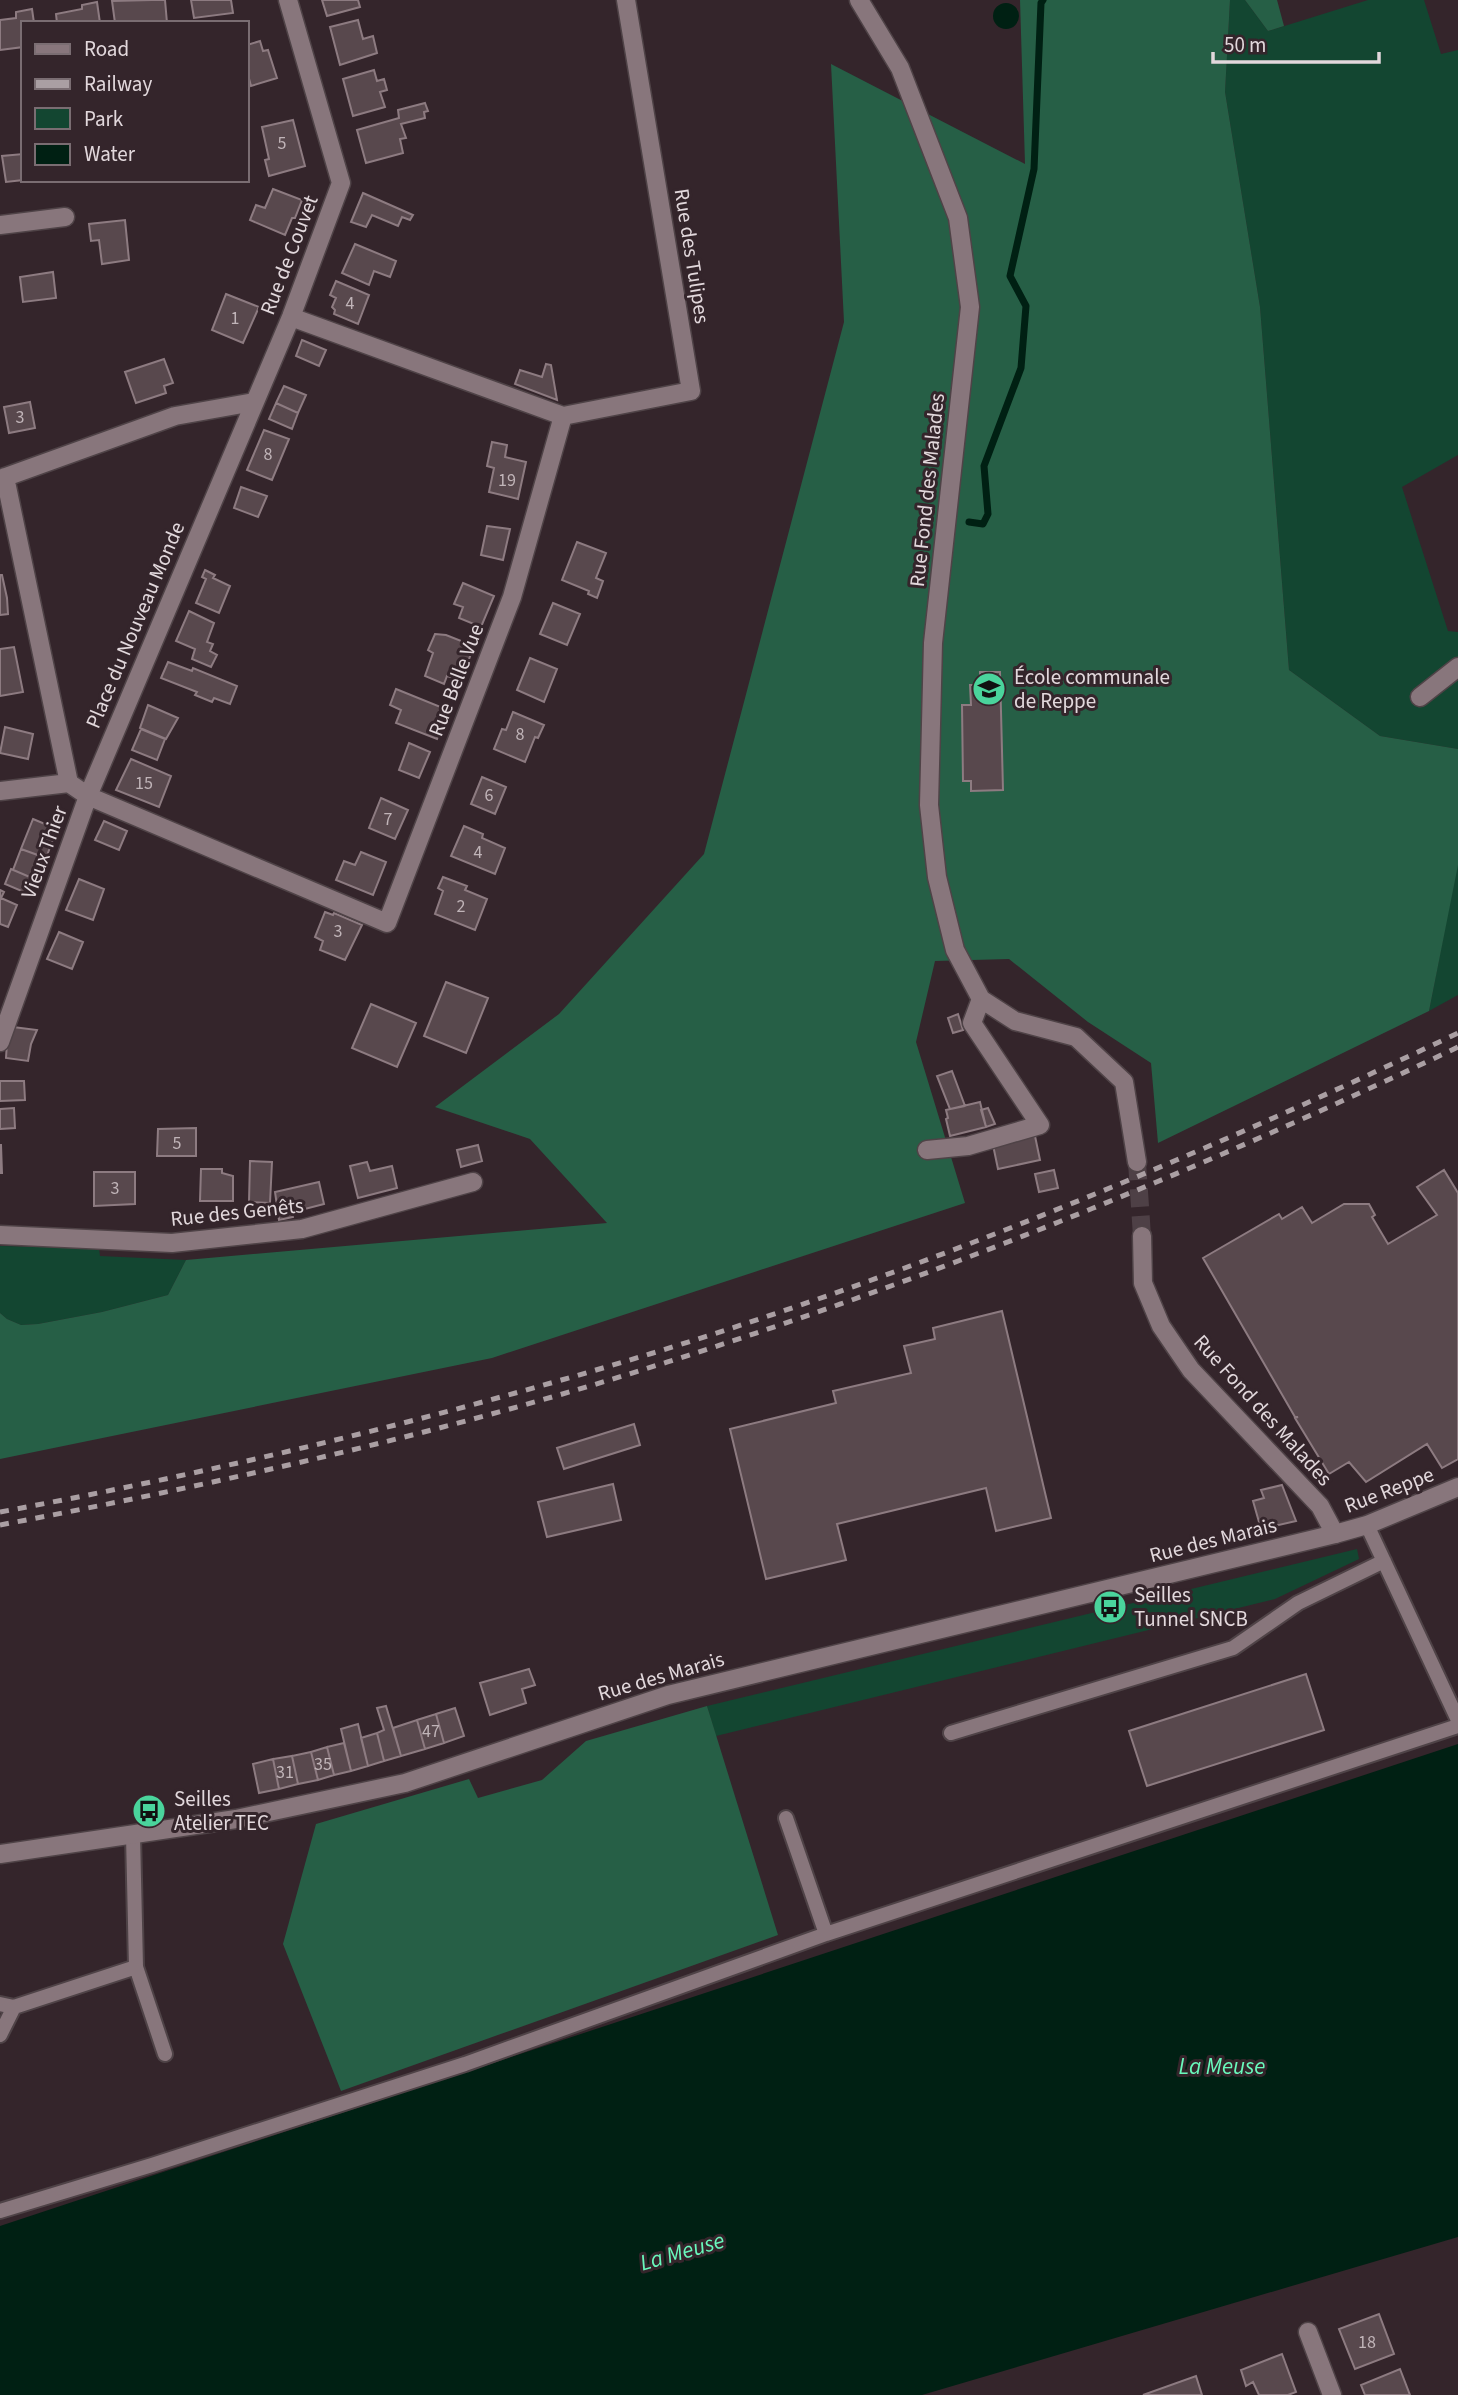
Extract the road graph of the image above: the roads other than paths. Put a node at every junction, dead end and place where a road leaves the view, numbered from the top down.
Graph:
1 (288, 0) edge
2 (626, 0) edge
3 (859, 0) edge
4 (65, 217) dead end
5 (0, 225) edge
6 (291, 317) junction
7 (254, 402) junction
8 (564, 416) junction
9 (3, 478) edge
10 (1458, 667) edge
11 (1420, 697) dead end
12 (69, 783) junction
13 (0, 791) edge
14 (88, 796) junction
15 (981, 999) junction
16 (0, 1042) edge
17 (928, 1150) dead end
18 (1137, 1162) tunnel mouth
19 (472, 1182) dead end
20 (0, 1235) edge
21 (1142, 1236) tunnel mouth
22 (1458, 1487) edge
23 (1367, 1525) junction
24 (1335, 1534) junction
25 (1384, 1561) junction
26 (1458, 1720) edge
27 (1458, 1726) edge
28 (951, 1733) dead end
29 (786, 1818) dead end
30 (133, 1835) junction
31 (0, 1854) edge
32 (825, 1934) junction
33 (136, 1967) junction
34 (7, 2006) edge
35 (0, 2035) edge
36 (165, 2054) dead end
37 (0, 2211) edge
38 (1308, 2332) dead end
39 (1332, 2395) edge

1 - 6 street, Rue de Couvet
2 - 8 street, Rue des Tulipes
3 - 15 street, Rue Fond des Malades
4 - 5 street
6 - 7 street, Rue de Couvet
6 - 8 street
7 - 9 street, Place du Nouveau Monde
7 - 14 street, Place du Nouveau Monde
8 - 14 street, Rue Belle Vue
9 - 12 street, Place du Nouveau Monde
10 - 11 street
12 - 13 street
12 - 14 street
14 - 16 street, Vieux Thier
15 - 17 street
15 - 18 street, Rue Fond des Malades
19 - 20 street, Rue des Genêts
21 - 24 street, Rue Fond des Malades
22 - 23 street, Rue Reppe
23 - 24 street, Rue Reppe
23 - 25 lane
24 - 30 street, Rue des Marais
25 - 26 lane
25 - 28 lane
27 - 32 lane
29 - 32 lane
30 - 31 street, Rue des Marais
30 - 33 lane
32 - 37 lane
33 - 34 lane
33 - 36 lane
34 - 35 lane
38 - 39 street

